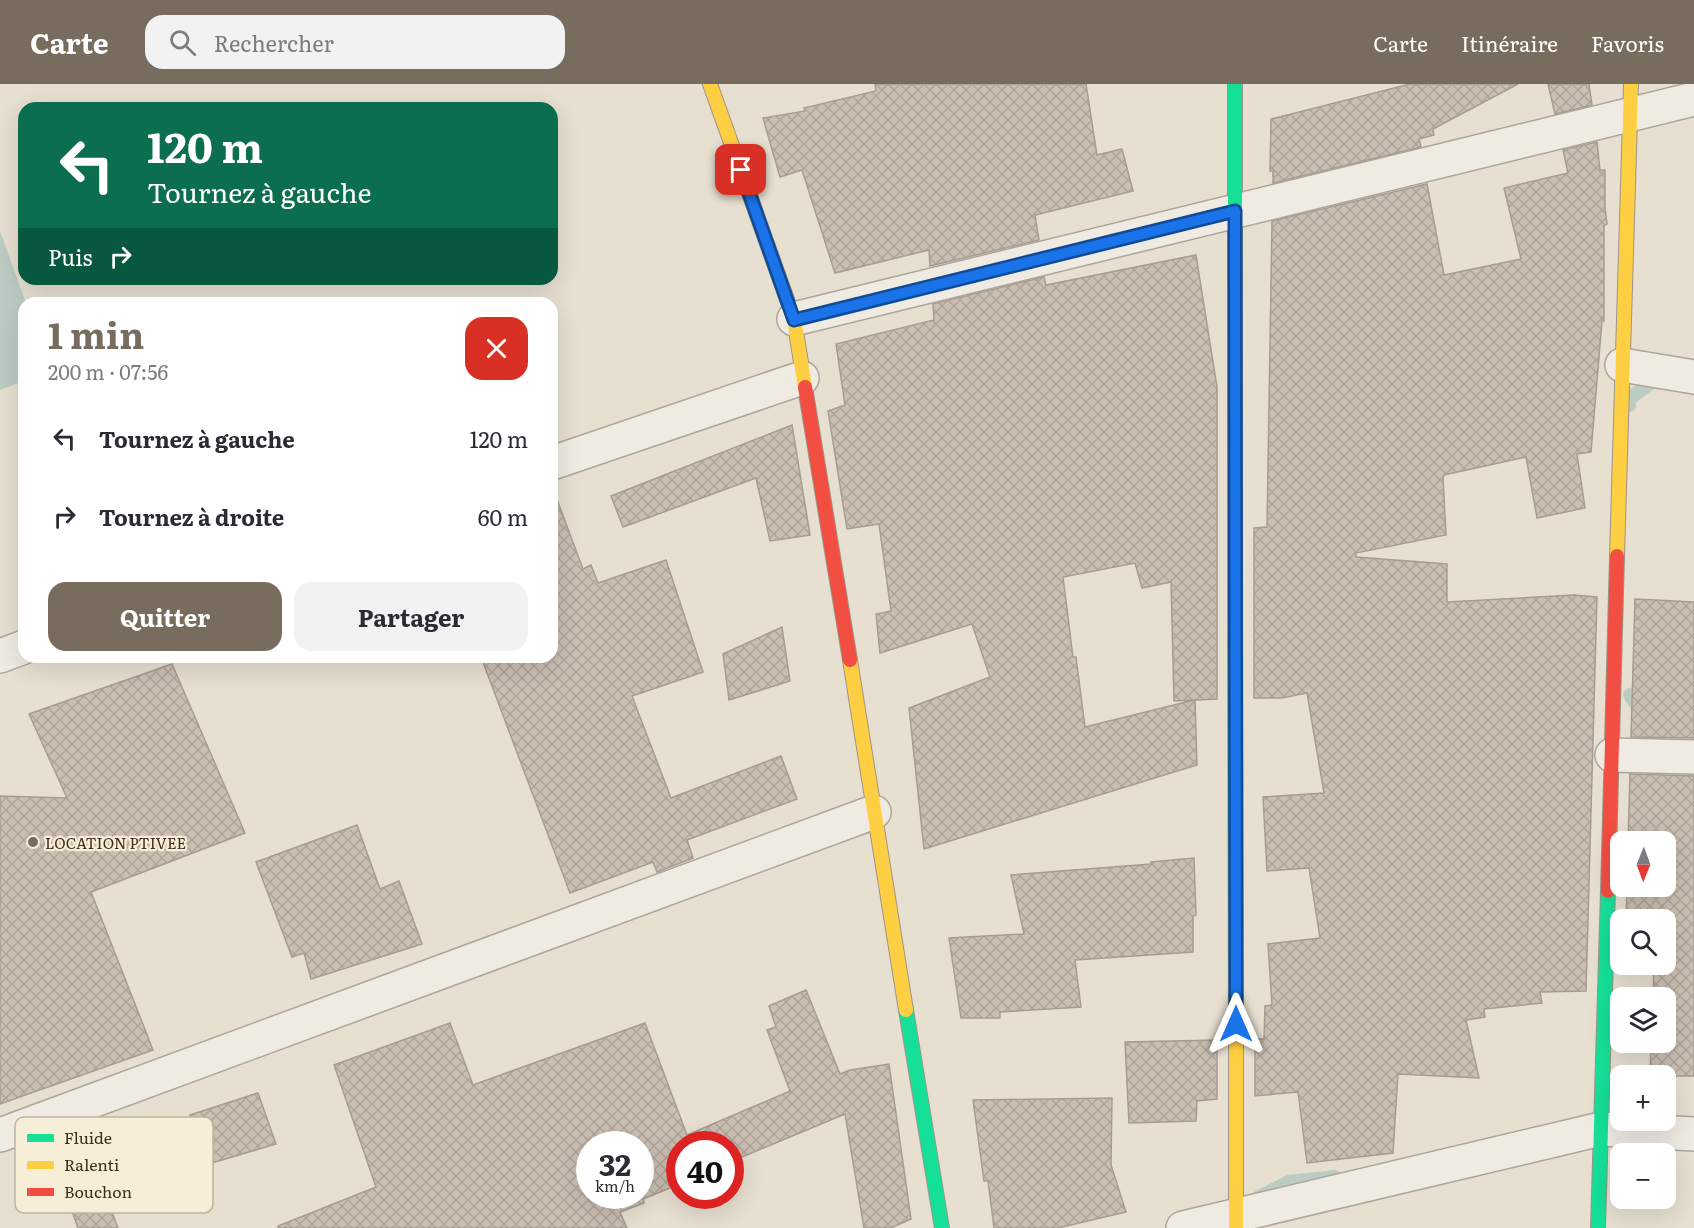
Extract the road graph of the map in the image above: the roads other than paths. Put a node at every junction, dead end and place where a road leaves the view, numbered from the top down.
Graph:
1 (710, 84) edge
2 (1235, 84) edge
3 (1631, 99) edge
4 (1694, 99) edge
5 (1235, 211) junction
6 (794, 320) junction
7 (1622, 365) junction
8 (802, 378) junction
9 (1694, 378) edge
10 (558, 461) edge
11 (18, 649) edge
12 (0, 656) edge
13 (1612, 755) junction
14 (1694, 758) edge
15 (874, 812) junction
16 (49, 1117) edge
17 (15, 1129) edge
18 (1600, 1129) junction
19 (1694, 1134) edge
20 (0, 1135) edge
21 (1236, 1222) edge
22 (942, 1228) edge
23 (1183, 1228) edge
24 (1598, 1228) edge

1 - 6 street
2 - 5 street
3 - 4 street
3 - 5 street
3 - 7 street
5 - 6 street
5 - 21 street
6 - 8 street
7 - 9 street
7 - 13 street
8 - 10 street
8 - 15 street
11 - 12 street
13 - 14 street
13 - 18 street
15 - 16 street
15 - 22 street
17 - 20 street
18 - 19 street
18 - 21 street
18 - 24 street
21 - 23 street

